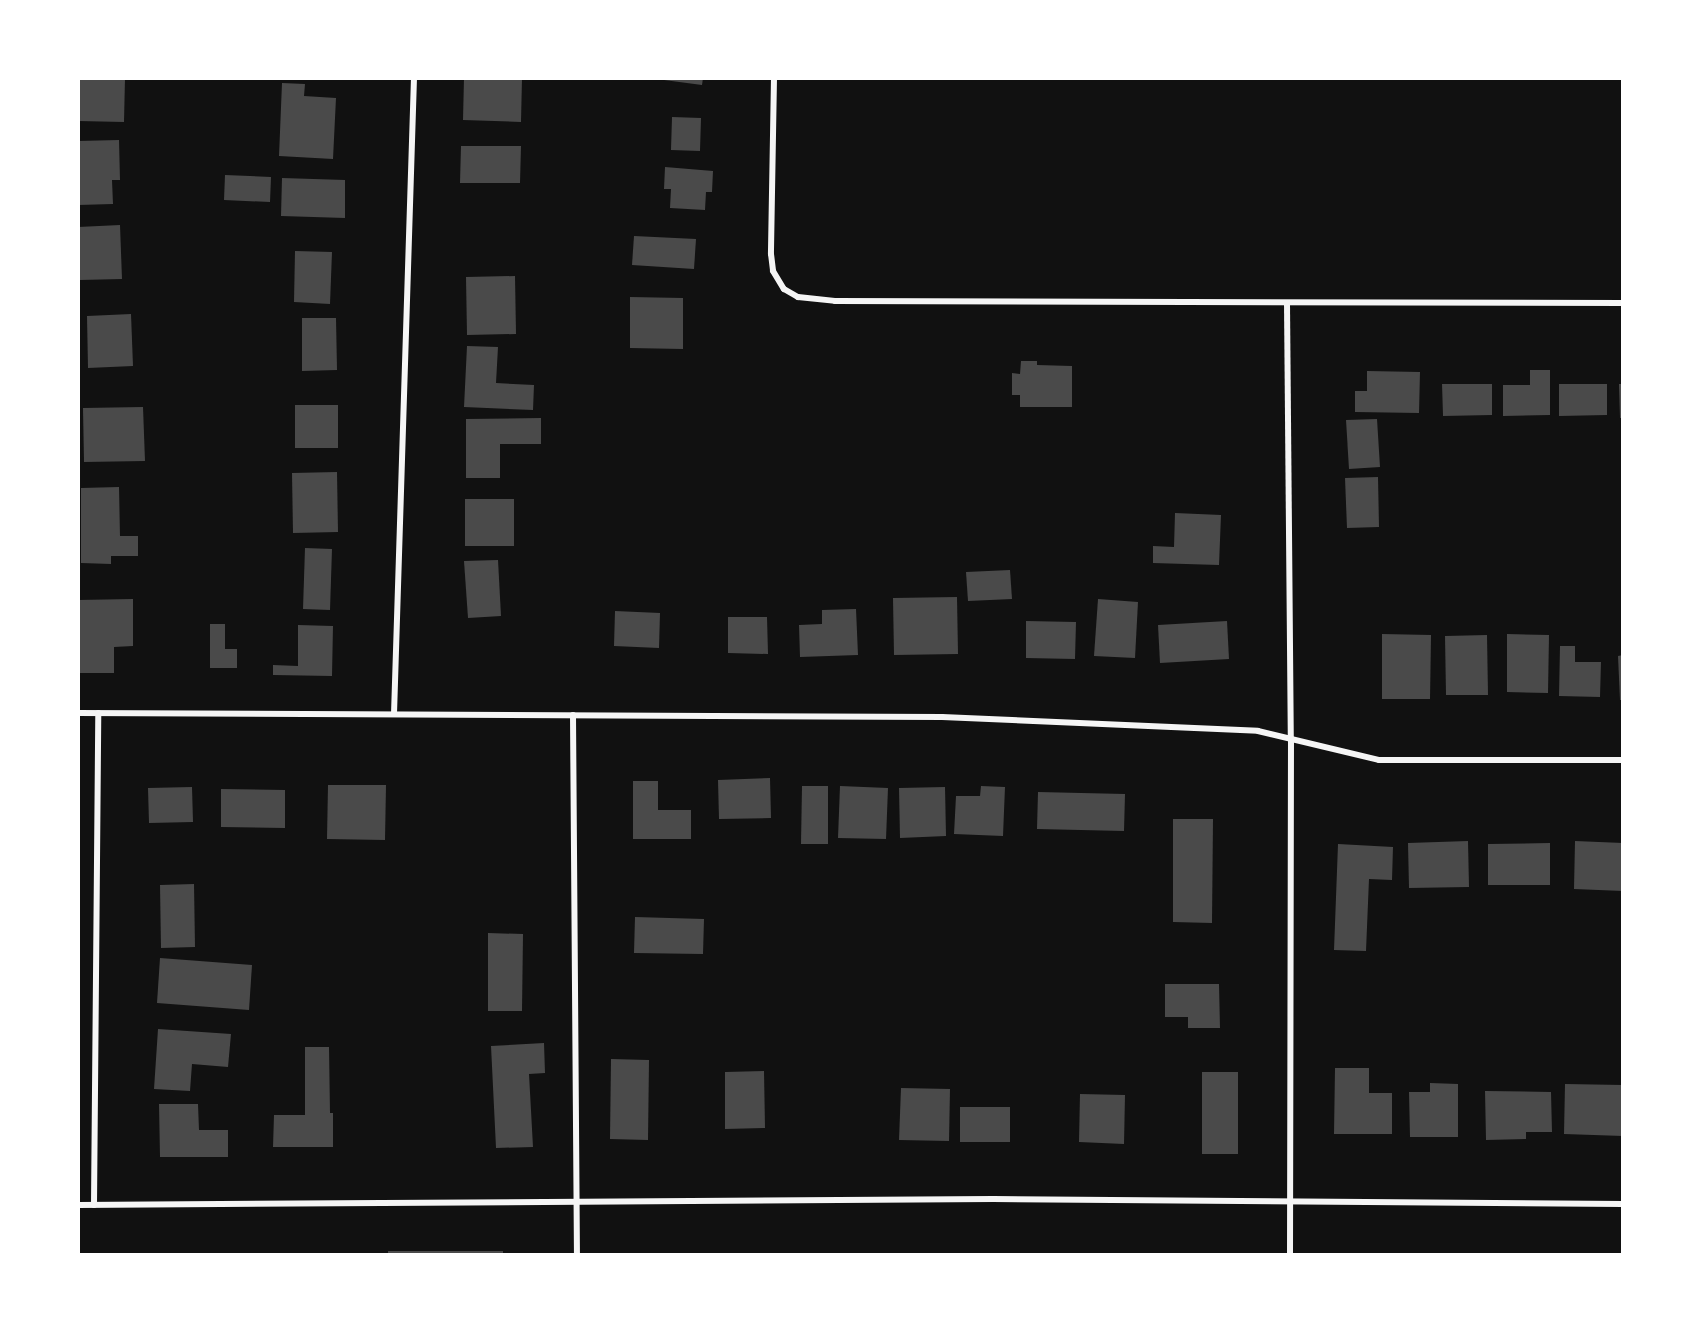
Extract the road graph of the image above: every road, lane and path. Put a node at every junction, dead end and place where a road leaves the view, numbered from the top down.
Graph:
1 (414, 78) edge
2 (774, 78) edge
3 (1287, 303) junction
4 (1623, 303) edge
5 (78, 713) edge
6 (98, 713) junction
7 (394, 714) junction
8 (573, 715) junction
9 (1291, 739) junction
10 (1623, 760) edge
11 (1291, 1201) junction
12 (576, 1203) junction
13 (1623, 1204) edge
14 (78, 1205) edge
15 (94, 1205) junction
16 (577, 1255) edge
17 (1290, 1255) edge

1 - 7 street
2 - 3 street
3 - 4 street
3 - 9 street
5 - 6 street
6 - 7 street
6 - 15 street
7 - 8 street
8 - 9 street
8 - 12 street
9 - 10 street
9 - 11 street
11 - 12 street
11 - 13 street
11 - 17 street
12 - 15 street
12 - 16 street
14 - 15 street

